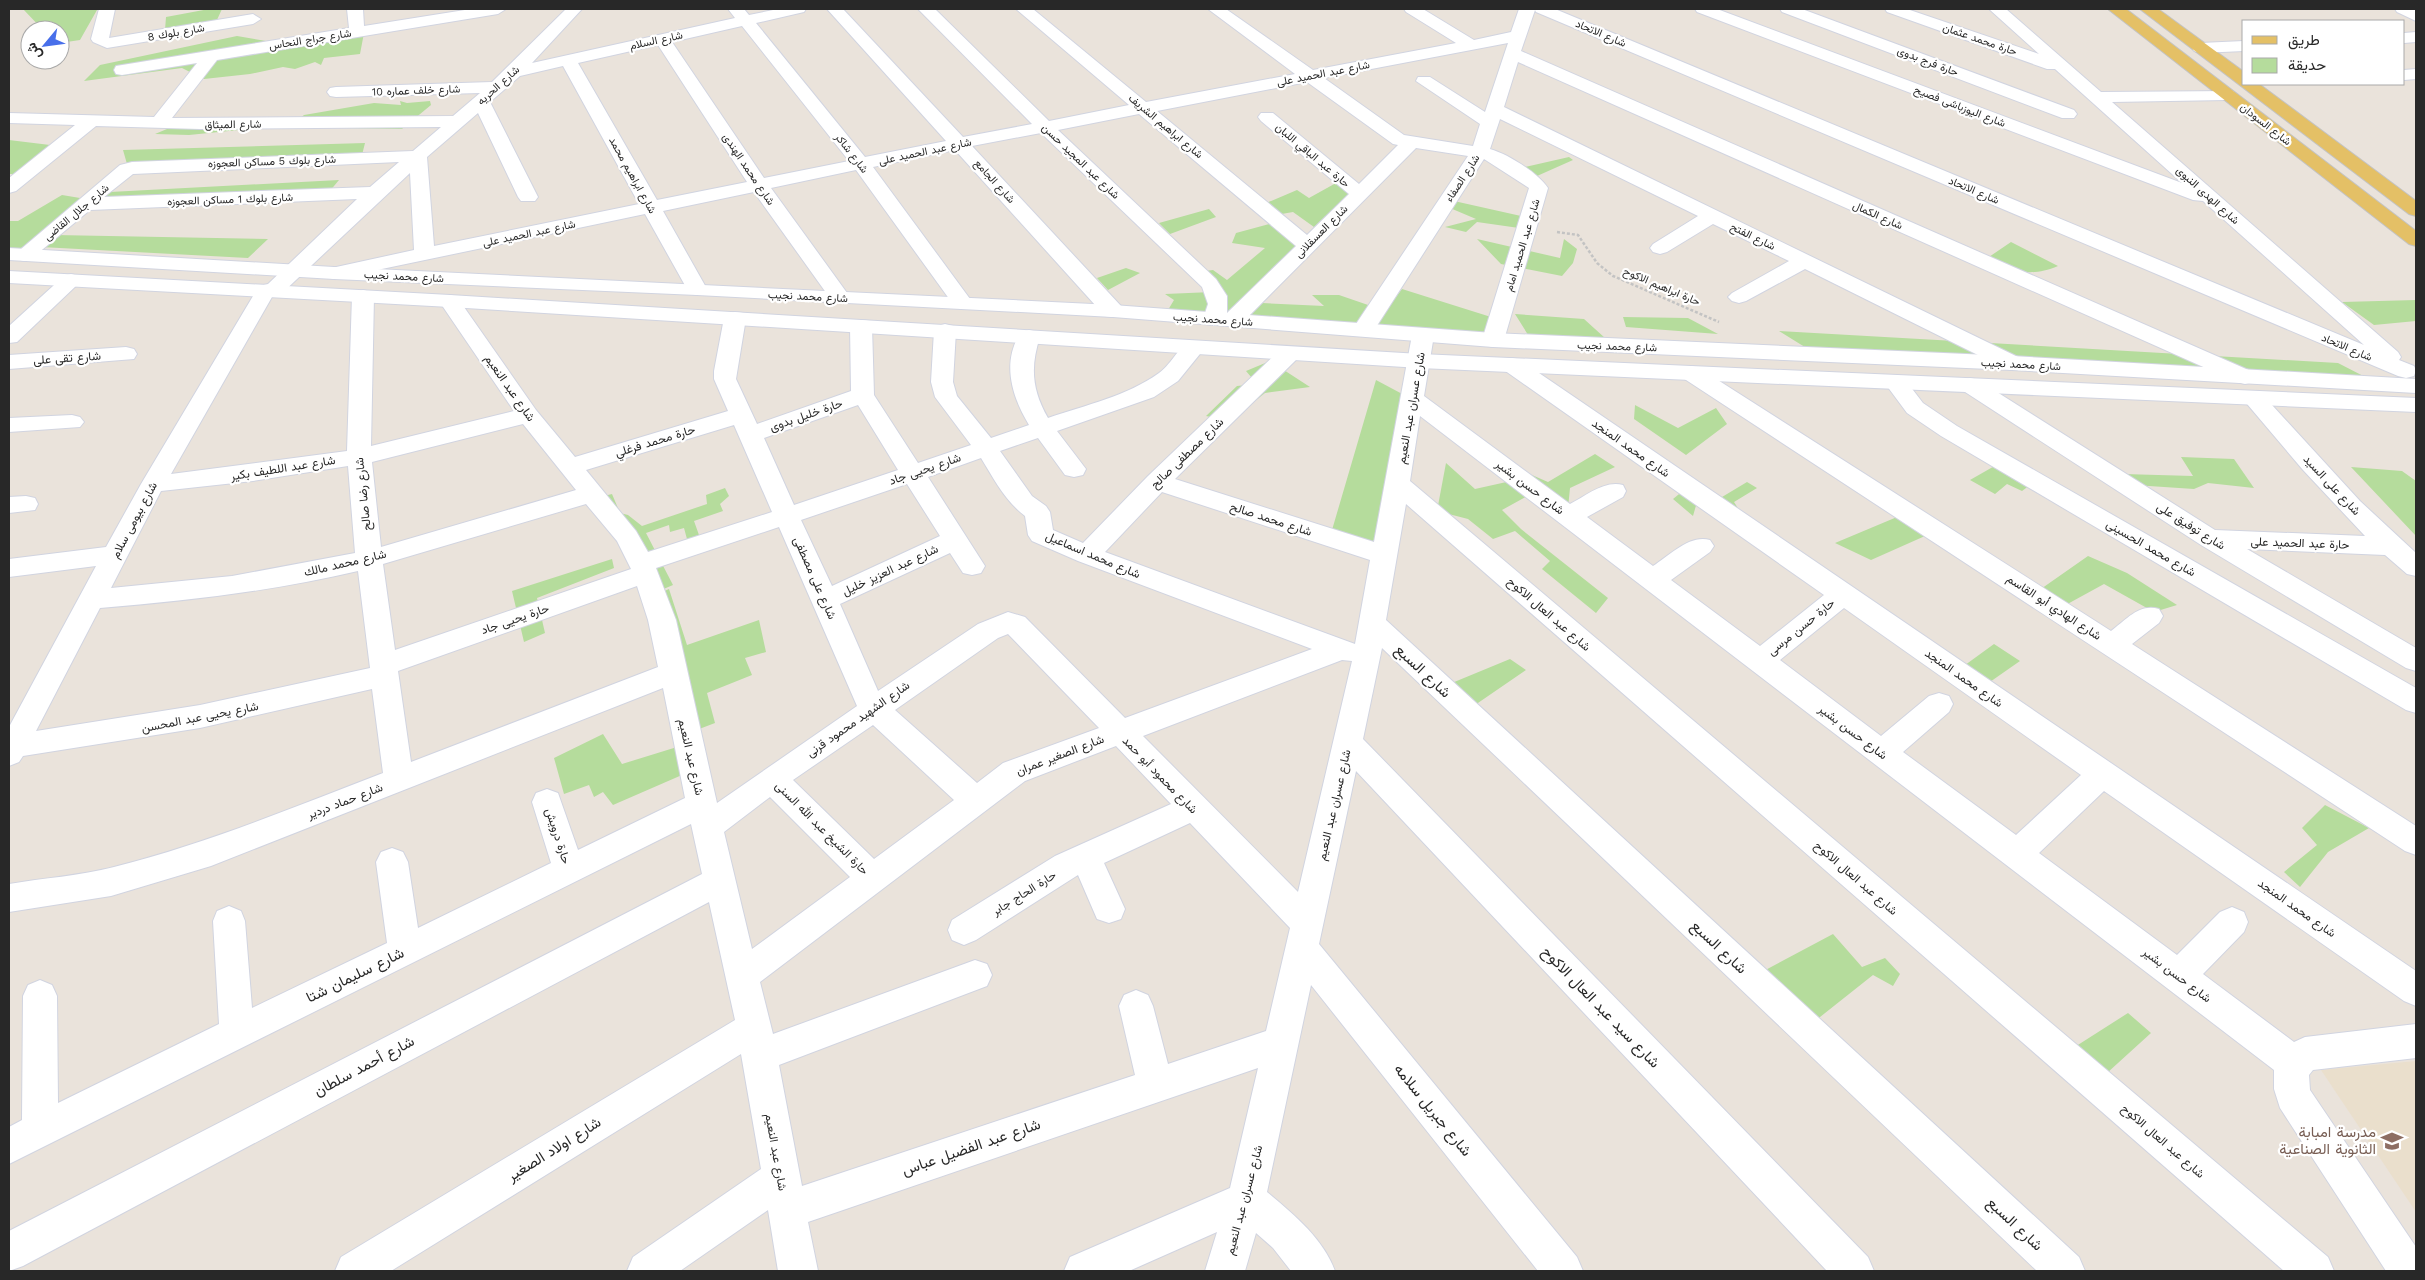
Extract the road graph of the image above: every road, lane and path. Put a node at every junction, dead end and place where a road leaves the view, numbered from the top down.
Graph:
1 (107, 9) edge
2 (355, 9) edge
3 (498, 9) edge
4 (574, 9) edge
5 (798, 9) edge
6 (835, 9) edge
7 (926, 9) edge
8 (1024, 9) edge
9 (1216, 9) edge
10 (1412, 9) edge
11 (1527, 9) edge
12 (1542, 9) edge
13 (1703, 9) edge
14 (1788, 9) edge
15 (1893, 9) edge
16 (1997, 9) edge
17 (2116, 9) edge
18 (2148, 9) edge
19 (2403, 9) edge
20 (254, 14) edge
21 (741, 15) edge
22 (2416, 16) edge
23 (357, 32) junction
24 (662, 39) junction
25 (1471, 45) junction
26 (1515, 45) junction
27 (2242, 46) edge
28 (252, 48) junction
29 (2200, 48) junction
30 (2169, 50) junction
31 (212, 55) junction
32 (568, 60) junction
33 (122, 70) dead end
34 (2066, 70) junction
35 (514, 72) junction
36 (1308, 76) junction
37 (2242, 79) edge
38 (1424, 81) dead end
39 (2249, 85) edge
40 (496, 87) junction
41 (336, 92) dead end
42 (2227, 94) junction
43 (2097, 97) junction
44 (482, 101) junction
45 (1144, 108) junction
46 (2068, 114) dead end
47 (1492, 115) junction
48 (1267, 117) dead end
49 (9, 118) edge
50 (94, 120) junction
51 (458, 121) junction
52 (160, 122) junction
53 (1046, 127) junction
54 (961, 143) junction
55 (1410, 143) junction
56 (1480, 152) junction
57 (418, 156) junction
58 (861, 164) junction
59 (127, 169) joint
60 (11, 183) edge
61 (759, 185) junction
62 (375, 193) junction
63 (1359, 193) junction
64 (528, 197) dead end
65 (2217, 202) junction
66 (84, 204) junction
67 (651, 208) junction
68 (2416, 210) edge
69 (1712, 216) junction
70 (1526, 230) junction
71 (2416, 240) edge
72 (1307, 245) junction
73 (1660, 248) dead end
74 (16, 254) edge
75 (424, 255) junction
76 (1805, 262) junction
77 (293, 271) junction
78 (334, 273) junction
79 (9, 277) edge
80 (71, 280) junction
81 (697, 289) junction
82 (270, 291) junction
83 (363, 296) junction
84 (839, 297) junction
85 (1739, 297) dead end
86 (450, 301) junction
87 (962, 303) junction
88 (1113, 312) junction
89 (735, 318) junction
90 (1223, 320) junction
91 (861, 326) junction
92 (1363, 330) junction
93 (945, 331) junction
94 (9, 337) edge
95 (1029, 337) junction
96 (1493, 340) junction
97 (1193, 348) junction
98 (1422, 348) junction
99 (1769, 352) junction
100 (126, 354) dead end
101 (1289, 354) junction
102 (9, 362) edge
103 (2012, 363) junction
104 (1512, 365) junction
105 (1691, 373) junction
106 (2413, 380) edge
107 (1895, 382) junction
108 (1970, 385) junction
109 (2249, 388) junction
110 (863, 396) junction
111 (1413, 399) junction
112 (2416, 406) edge
113 (528, 415) junction
114 (72, 422) dead end
115 (9, 425) edge
116 (745, 425) junction
117 (1044, 428) junction
118 (986, 448) junction
119 (359, 456) junction
120 (570, 467) junction
121 (1074, 468) dead end
122 (913, 473) junction
123 (1157, 482) junction
124 (153, 484) junction
125 (1398, 484) junction
126 (1614, 492) dead end
127 (591, 494) junction
128 (787, 516) junction
129 (1568, 516) junction
130 (2210, 539) junction
131 (955, 540) junction
132 (1701, 546) dead end
133 (2390, 546) junction
134 (115, 555) junction
135 (1087, 555) junction
136 (1385, 555) junction
137 (369, 559) junction
138 (972, 566) dead end
139 (2416, 567) edge
140 (9, 568) edge
141 (644, 568) junction
142 (1652, 580) junction
143 (1843, 594) junction
144 (92, 599) junction
145 (825, 600) junction
146 (2149, 616) dead end
147 (1014, 624) joint
148 (1373, 624) junction
149 (2112, 645) junction
150 (1353, 654) junction
151 (1760, 661) junction
152 (2416, 661) edge
153 (384, 670) junction
154 (672, 673) junction
155 (2416, 702) edge
156 (1939, 704) dead end
157 (874, 708) junction
158 (21, 713) edge
159 (1118, 733) junction
160 (1348, 743) junction
161 (11, 750) edge
162 (1881, 752) junction
163 (2103, 773) junction
164 (772, 778) junction
165 (399, 781) junction
166 (975, 800) junction
167 (547, 802) dead end
168 (1192, 808) junction
169 (704, 816) junction
170 (2416, 842) edge
171 (2017, 854) junction
172 (1084, 857) junction
173 (392, 862) dead end
174 (569, 870) junction
175 (872, 878) junction
176 (719, 881) junction
177 (9, 898) edge
178 (1109, 909) dead end
179 (229, 921) dead end
180 (2232, 922) dead end
181 (964, 930) dead end
182 (1305, 936) junction
183 (405, 951) junction
184 (975, 975) dead end
185 (742, 976) junction
186 (2178, 976) junction
187 (2416, 990) edge
188 (40, 996) dead end
189 (1136, 1006) dead end
190 (237, 1034) junction
191 (756, 1041) junction
192 (2416, 1041) edge
193 (1281, 1043) junction
194 (2294, 1063) junction
195 (1155, 1084) junction
196 (40, 1131) junction
197 (9, 1146) edge
198 (784, 1194) junction
199 (1246, 1200) junction
200 (9, 1252) edge
201 (355, 1271) edge
202 (647, 1271) edge
203 (797, 1271) edge
204 (1084, 1271) edge
205 (1224, 1271) edge
206 (1315, 1271) edge
207 (1563, 1271) edge
208 (1854, 1271) edge
209 (2065, 1271) edge
210 (2314, 1271) edge
211 (2409, 1271) edge

1 - 20 street, شارع بلوك 8
2 - 23 street
3 - 23 street, شارع جراج النحاس
4 - 35 street, شارع الحريه
5 - 21 street, شارع السلام
6 - 54 street, شارع الجامع
7 - 53 street, شارع عبد المجيد حسن
8 - 45 street, شارع ابراهيم الشريف
9 - 36 street
10 - 25 street
11 - 26 street, شارع الصفاء
12 - 106 street, شارع الاتحاد
13 - 65 street, شارع اليوزباشى فصيح
14 - 46 street, حارة فرج بدوى
15 - 34 street, حارة محمد عثمان
16 - 34 street, شارع الهدى النبوى
17 - 30 main road, شارع السودان
18 - 29 main road
19 - 22 street
20 - 28 street
21 - 24 street, شارع السلام
21 - 58 street, شارع شاكر
23 - 28 street, شارع جراج النحاس
24 - 32 street, شارع السلام
24 - 61 street, شارع محمد الهندى
25 - 26 street, شارع عبد الحميد على
25 - 36 street, شارع عبد الحميد على
26 - 47 street, شارع الصفاء
26 - 109 street, شارع الكمال
27 - 29 street
28 - 31 street, شارع جراج النحاس
29 - 30 main road
29 - 37 main road
30 - 42 main road, شارع السودان
31 - 33 street, شارع جراج النحاس
31 - 52 street
32 - 35 street, شارع السلام
32 - 67 street, شارع ابراهيم محمد
34 - 43 street, شارع الهدى النبوى
35 - 40 street, شارع الحريه
36 - 45 street, شارع عبد الحميد على
36 - 55 street
38 - 47 street, شارع الفتح
39 - 68 main road, شارع السودان
40 - 41 street, شارع خلف عماره 10
40 - 44 street, شارع الحريه
42 - 43 street
42 - 71 main road, شارع السودان
43 - 65 street, شارع الهدى النبوى
44 - 51 street, شارع الحريه
44 - 64 street
45 - 53 street, شارع عبد الحميد على
45 - 72 street, شارع ابراهيم الشريف
47 - 56 street, شارع الصفاء
47 - 69 street, شارع الفتح
48 - 63 street, حارة عبد الباقي اللبان
49 - 50 street, شارع الميثاق
50 - 52 street, شارع الميثاق
50 - 60 street
51 - 52 street, شارع الميثاق
51 - 57 street, شارع الحريه
53 - 54 street, شارع عبد الحميد على
53 - 90 street, شارع عبد المجيد حسن
54 - 58 street, شارع عبد الحميد على
54 - 88 street, شارع الجامع
55 - 56 street
55 - 63 street, شارع العسقلانى
56 - 70 street, شارع عبد الحميد امام
56 - 92 street, شارع الصفاء
57 - 59 street, شارع بلوك 5 مساكن العجوزه
57 - 62 street, شارع الحريه
57 - 75 street
58 - 61 street, شارع عبد الحميد على
58 - 87 street, شارع شاكر
59 - 66 street, شارع جلال القاضى
61 - 67 street, شارع عبد الحميد على
61 - 84 street, شارع محمد الهندى
62 - 66 street, شارع بلوك 1 مساكن العجوزه
62 - 77 street, شارع الحريه
63 - 72 street, شارع العسقلانى
65 - 106 street, شارع الهدى النبوى
66 - 74 street, شارع جلال القاضى
67 - 75 street, شارع عبد الحميد على
67 - 81 street, شارع ابراهيم محمد
69 - 73 street
69 - 76 street, شارع الفتح
70 - 96 street, شارع عبد الحميد امام
70 - 99 path, حارة ابراهيم الاكوح
72 - 90 street, شارع العسقلانى
74 - 77 street, شارع محمد نجيب
75 - 78 street, شارع عبد الحميد على
76 - 85 street
76 - 103 street, شارع الفتح
77 - 78 street, شارع محمد نجيب
77 - 82 street, شارع الحريه
78 - 81 street, شارع محمد نجيب
79 - 80 street, شارع محمد نجيب
80 - 82 street, شارع محمد نجيب
80 - 94 street
81 - 84 street, شارع محمد نجيب
82 - 83 street, شارع محمد نجيب
82 - 124 street, شارع بيومى سلام
83 - 86 street, شارع محمد نجيب
83 - 119 street, شارع رضا صالح
84 - 87 street, شارع محمد نجيب
86 - 89 street, شارع محمد نجيب
86 - 113 street, شارع عبد النعيم
87 - 88 street, شارع محمد نجيب
88 - 90 street, شارع محمد نجيب
89 - 91 street, شارع محمد نجيب
89 - 116 street, شارع على مصطفى
90 - 92 street, شارع محمد نجيب
91 - 93 street, شارع محمد نجيب
91 - 110 street
92 - 98 street, شارع محمد نجيب
93 - 95 street, شارع محمد نجيب
93 - 118 street, شارع محمد اسماعيل
95 - 97 street, شارع محمد نجيب
95 - 117 street
96 - 98 street, شارع محمد نجيب
96 - 99 street, شارع محمد نجيب
97 - 101 street, شارع محمد نجيب
97 - 117 street, شارع يحيى جاد
98 - 101 street, شارع محمد نجيب
98 - 104 street, شارع محمد نجيب
98 - 111 street, شارع عسران عبد النعيم
99 - 103 street, شارع محمد نجيب
100 - 102 street, شارع تقى على
101 - 123 street, شارع مصطفى صالح
103 - 109 street, شارع محمد نجيب
104 - 105 street, شارع محمد نجيب
104 - 143 street, شارع محمد المنجد
105 - 107 street, شارع محمد نجيب
105 - 149 street, شارع الهادي أبو القاسم
106 - 109 street, شارع محمد نجيب
107 - 108 street, شارع محمد نجيب
107 - 155 street, شارع محمد الحسينى
108 - 109 street, شارع محمد نجيب
108 - 130 street, شارع توفيق على
109 - 112 street, شارع محمد نجيب
109 - 133 street, شارع على السيد
110 - 116 street, حارة خليل بدوى
110 - 122 street
111 - 125 street, شارع عسران عبد النعيم
111 - 129 street, شارع حسن بشير
113 - 119 street, شارع عبد اللطيف بكير
113 - 120 street, شارع عبد النعيم
114 - 115 street
116 - 120 street, حارة محمد فرغلي
116 - 128 street, شارع على مصطفى
117 - 118 street, شارع يحيى جاد
117 - 121 street
118 - 122 street, شارع يحيى جاد
118 - 135 street, شارع محمد اسماعيل
119 - 124 street, شارع عبد اللطيف بكير
119 - 137 street, شارع رضا صالح
120 - 127 street, شارع عبد النعيم
122 - 128 street, شارع يحيى جاد
122 - 131 street
123 - 135 street, شارع مصطفى صالح
123 - 136 street, شارع محمد صالح
124 - 134 street, شارع بيومى سلام
125 - 136 street, شارع عسران عبد النعيم
125 - 210 street, شارع عبد العال الاكوح
126 - 129 street
127 - 137 street, شارع محمد مالك
127 - 141 street, شارع عبد النعيم
128 - 141 street, شارع يحيى جاد
128 - 145 street, شارع على مصطفى
129 - 142 street, شارع حسن بشير
130 - 133 street, حارة عبد الحميد على
130 - 152 street, شارع توفيق على
131 - 138 street
131 - 145 street, شارع عبد العزيز خليل
132 - 142 street
133 - 139 street, شارع على السيد
134 - 140 street
134 - 144 street, شارع بيومى سلام
135 - 150 street, شارع محمد اسماعيل
136 - 148 street, شارع عسران عبد النعيم
137 - 144 street, شارع محمد مالك
137 - 153 street, شارع رضا صالح
141 - 153 street, حارة يحيى جاد
141 - 154 street, شارع عبد النعيم
142 - 151 street, شارع حسن بشير
143 - 151 street, حارة حسن مرسى
143 - 163 street, شارع محمد المنجد
144 - 158 street, شارع بيومى سلام
145 - 157 street, شارع على مصطفى
146 - 149 street
147 - 157 street, شارع الشهيد محمود قرنى
147 - 159 street, شارع محمود أبو حمد
148 - 150 street, شارع عسران عبد النعيم
148 - 209 street, شارع السبع
149 - 170 street, شارع الهادي أبو القاسم
150 - 159 street, شارع الصغير عمران
150 - 160 street, شارع عسران عبد النعيم
151 - 162 street, شارع حسن بشير
153 - 161 street, شارع يحيى عبد المحسن
153 - 165 street, شارع رضا صالح
154 - 165 street, شارع حماد دردير
154 - 169 street, شارع عبد النعيم
156 - 162 street
157 - 164 street, شارع الشهيد محمود قرنى
157 - 166 street, شارع على مصطفى
158 - 161 street, شارع بيومى سلام
159 - 166 street, شارع الصغير عمران
159 - 168 street, شارع محمود أبو حمد
160 - 182 street, شارع عسران عبد النعيم
160 - 208 street, شارع سيد عبد العال الاكوح
162 - 171 street, شارع حسن بشير
163 - 171 street
163 - 187 street, شارع محمد المنجد
164 - 169 street, شارع الشهيد محمود قرنى
164 - 175 street, حارة الشيخ عبد الله السنى
165 - 177 street, شارع حماد دردير
166 - 175 street, شارع الصغير عمران
167 - 174 street, حارة درويش
168 - 172 street, حارة الحاج جابر
168 - 182 street, شارع محمود أبو حمد
169 - 174 street, شارع سليمان شتا
169 - 176 street, شارع عبد النعيم
171 - 186 street, شارع حسن بشير
172 - 178 street
172 - 181 street, حارة الحاج جابر
173 - 183 street
174 - 183 street, شارع سليمان شتا
175 - 185 street, شارع الصغير عمران
176 - 185 street, شارع عبد النعيم
176 - 200 street, شارع أحمد سلطان
179 - 190 street
180 - 186 street
182 - 193 street, شارع عسران عبد النعيم
182 - 207 street, شارع جبريل سلامه
183 - 190 street, شارع سليمان شتا
184 - 191 street, شارع اولاد الصغير
185 - 191 street, شارع عبد النعيم
186 - 194 street, شارع حسن بشير
188 - 196 street
189 - 195 street
190 - 196 street, شارع سليمان شتا
191 - 198 street, شارع عبد النعيم
191 - 201 street, شارع اولاد الصغير
192 - 194 street
193 - 195 street, شارع عبد الفضيل عباس
193 - 199 street, شارع عسران عبد النعيم
194 - 211 street
195 - 198 street, شارع عبد الفضيل عباس
196 - 197 street, شارع سليمان شتا
198 - 202 street, شارع عبد الفضيل عباس
198 - 203 street, شارع عبد النعيم
199 - 204 street
199 - 205 street, شارع عسران عبد النعيم
199 - 206 street

